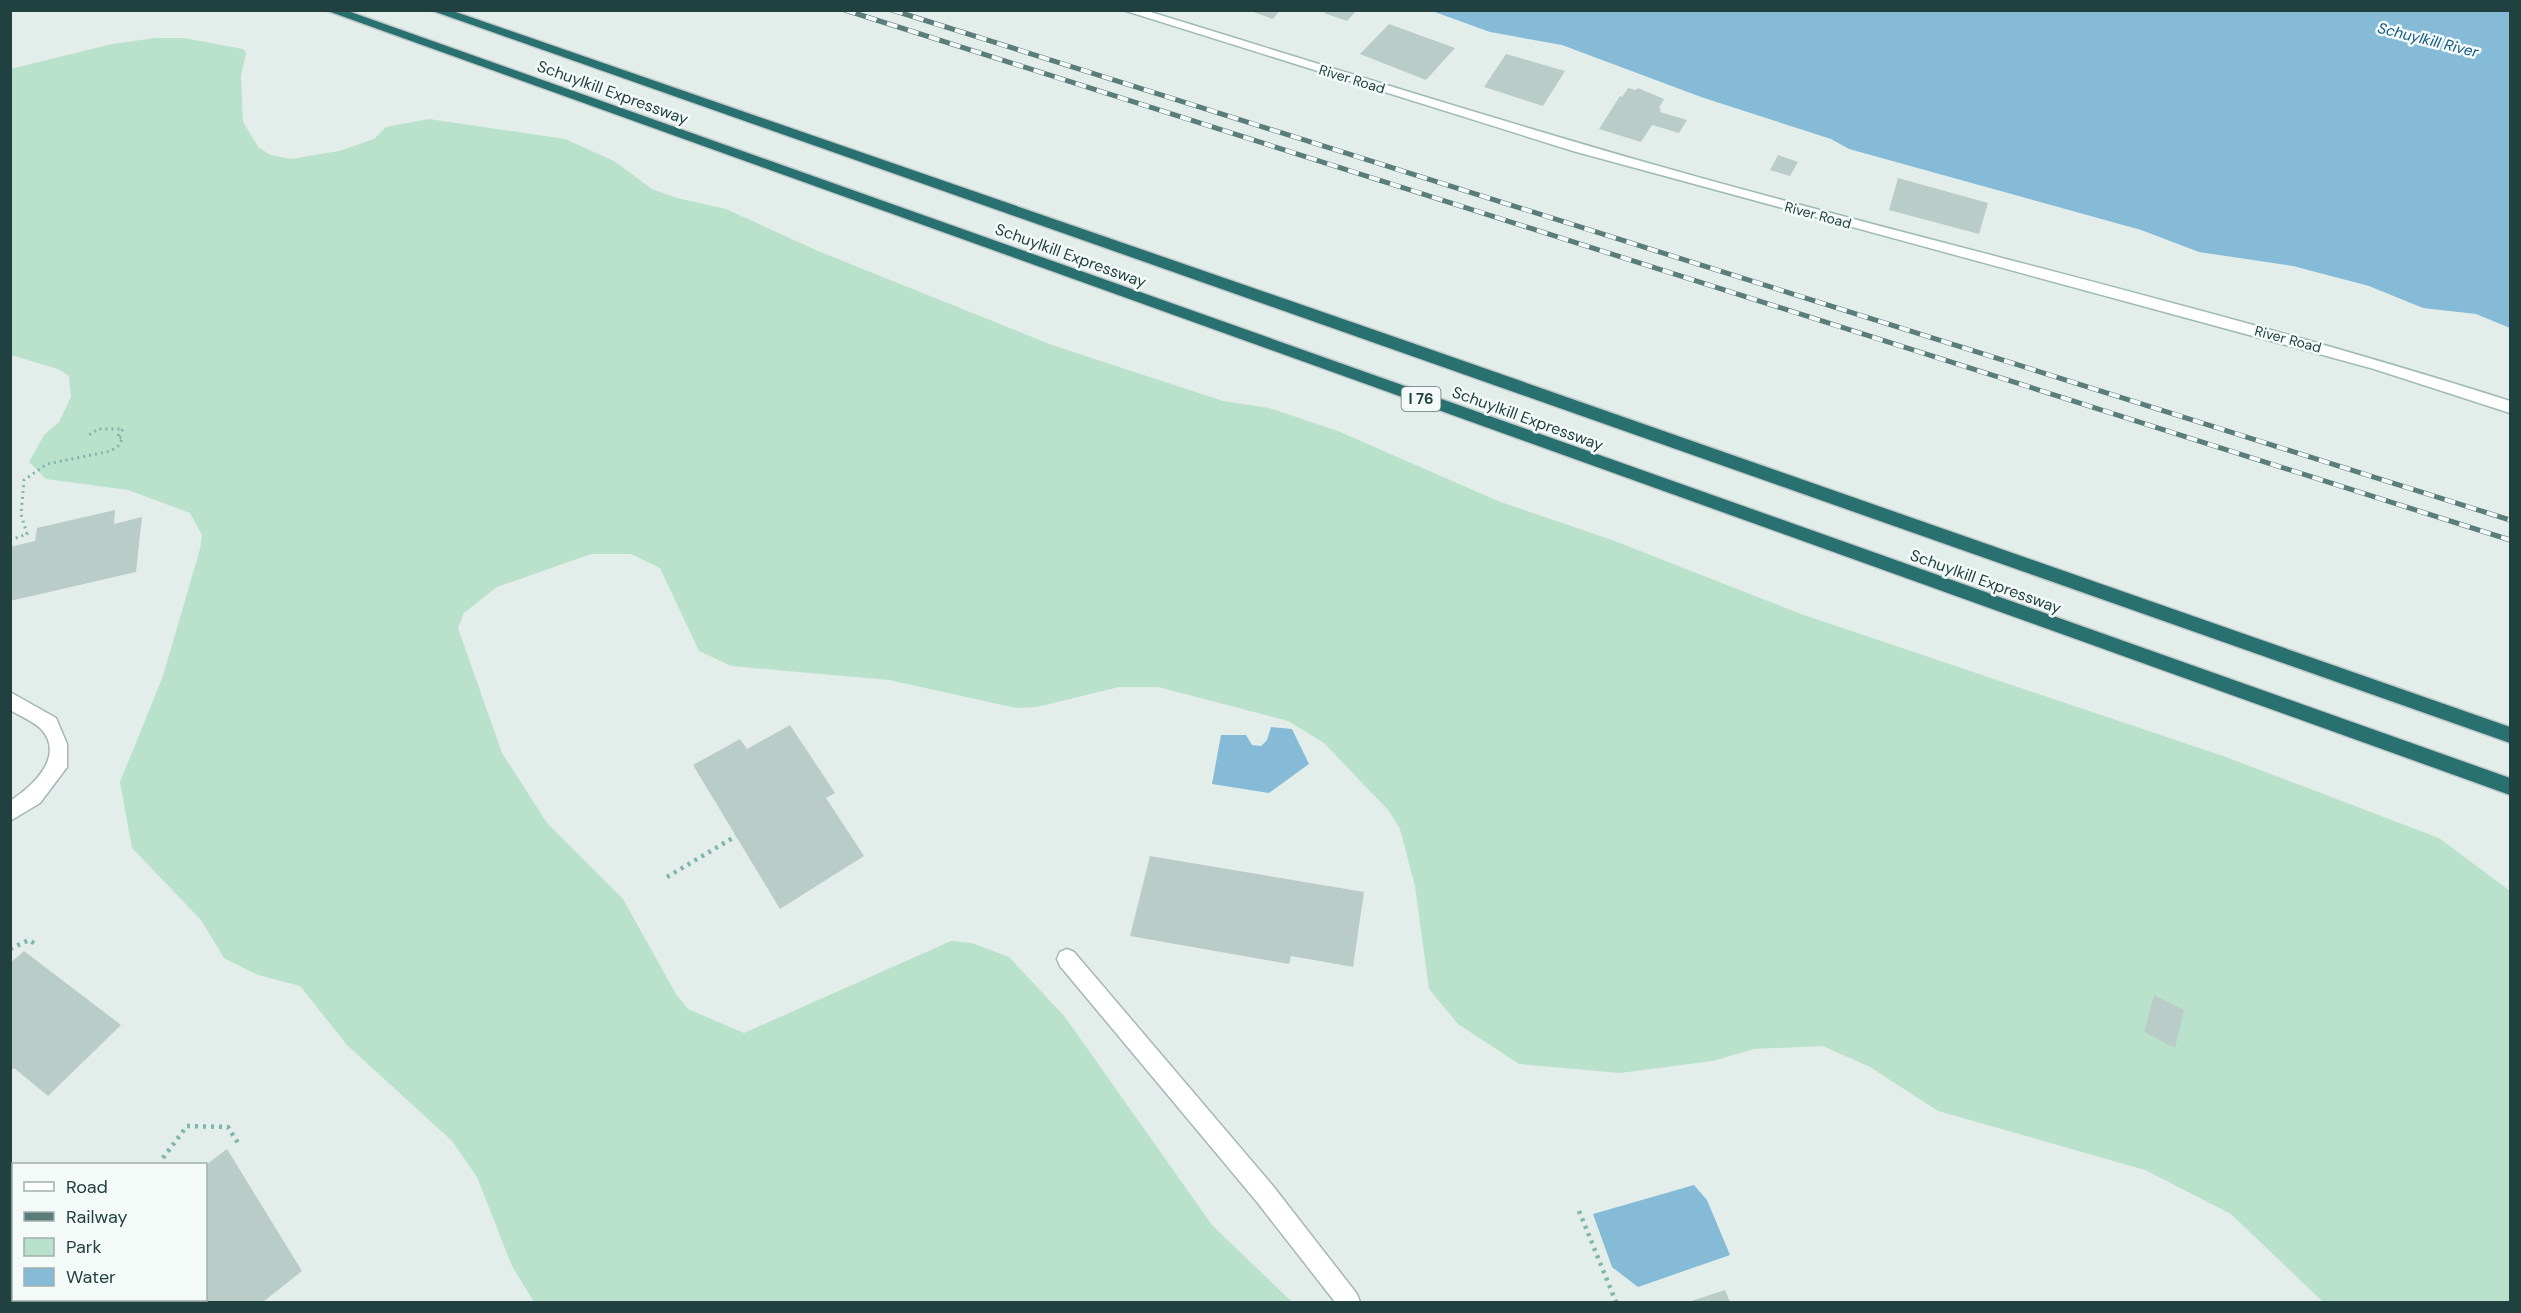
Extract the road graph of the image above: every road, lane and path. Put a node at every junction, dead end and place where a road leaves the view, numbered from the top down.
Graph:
1 (331, 10) edge
2 (436, 10) edge
3 (1129, 10) edge
4 (2511, 407) edge
5 (86, 437) dead end
6 (10, 540) edge
7 (10, 700) edge
8 (2511, 735) edge
9 (2511, 787) edge
10 (10, 812) edge
11 (736, 836) dead end
12 (667, 877) dead end
13 (37, 945) dead end
14 (10, 949) edge
15 (1067, 959) dead end
16 (238, 1143) dead end
17 (163, 1158) dead end
18 (1579, 1211) dead end
19 (1349, 1302) edge
20 (1616, 1302) edge

1 - 9 highway, Schuylkill Expressway / I 76
2 - 8 highway, Schuylkill Expressway
3 - 4 street, River Road
5 - 6 path
7 - 10 street
11 - 12 path
13 - 14 path
15 - 19 street
16 - 17 path
18 - 20 path

